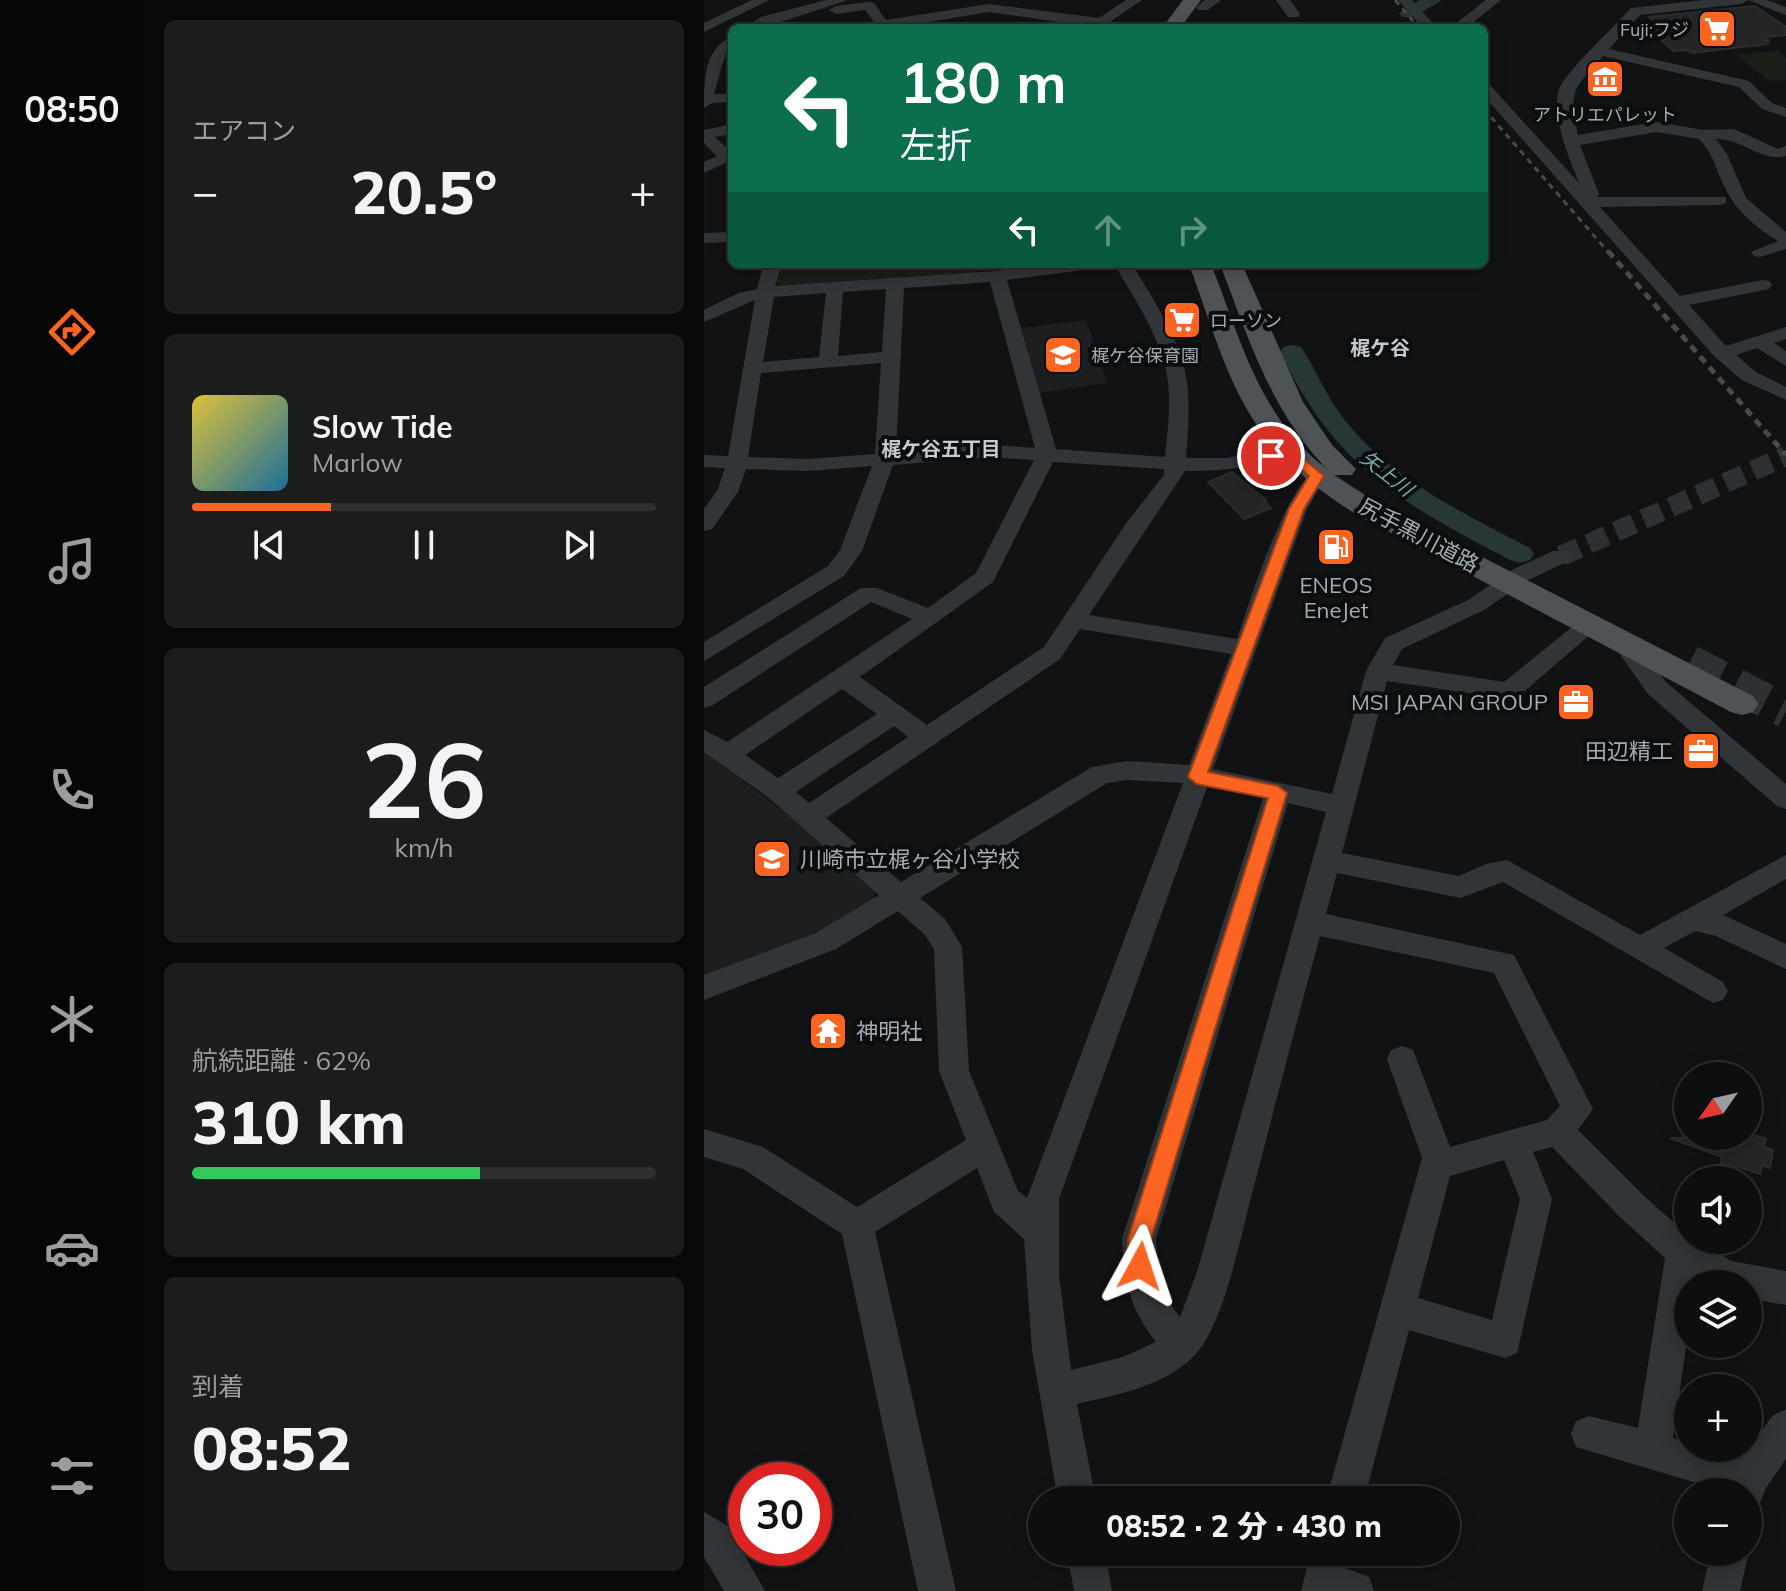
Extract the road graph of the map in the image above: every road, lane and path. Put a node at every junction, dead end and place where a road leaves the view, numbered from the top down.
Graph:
1 (762, 0) edge
2 (1135, 0) edge
3 (1283, 0) edge
4 (1494, 0) edge
5 (1741, 0) edge
6 (1754, 0) edge
7 (1203, 2) edge
8 (991, 4) edge
9 (836, 5) edge
10 (1412, 7) edge
11 (1781, 9) edge
12 (1024, 13) junction
13 (1293, 14) dead end
14 (783, 22) edge
15 (759, 24) edge
16 (844, 24) edge
17 (882, 24) edge
18 (894, 24) edge
19 (1013, 24) edge
20 (1090, 24) edge
21 (1098, 24) edge
22 (1176, 24) edge
23 (1195, 24) edge
24 (1427, 24) edge
25 (1462, 24) edge
26 (704, 28) edge
27 (728, 44) edge
28 (1600, 51) junction
29 (728, 78) edge
30 (707, 80) edge
31 (1488, 94) edge
32 (728, 99) edge
33 (705, 102) edge
34 (1786, 113) edge
35 (1519, 126) junction
36 (728, 130) edge
37 (704, 135) edge
38 (704, 135) edge
39 (1704, 135) junction
40 (1562, 140) junction
41 (1786, 151) edge
42 (728, 155) edge
43 (704, 168) edge
44 (1587, 200) junction
45 (1720, 200) dead end
46 (728, 232) edge
47 (704, 238) edge
48 (1786, 242) edge
49 (1760, 252) dead end
50 (772, 268) edge
51 (1059, 268) edge
52 (1125, 268) edge
53 (1202, 268) edge
54 (1233, 268) edge
55 (997, 276) junction
56 (895, 283) junction
57 (1763, 285) dead end
58 (835, 287) junction
59 (765, 292) junction
60 (1675, 302) junction
61 (704, 317) edge
62 (1786, 333) edge
63 (1759, 341) junction
64 (1722, 353) junction
65 (890, 357) junction
66 (1786, 360) edge
67 (828, 361) junction
68 (754, 368) junction
69 (1786, 394) edge
70 (1291, 452) junction
71 (1047, 454) junction
72 (885, 459) junction
73 (704, 461) edge
74 (738, 462) junction
75 (1177, 464) junction
76 (1326, 470) junction
77 (704, 524) edge
78 (1561, 556) tunnel mouth
79 (1517, 579) junction
80 (930, 618) junction
81 (1074, 620) junction
82 (1590, 624) junction
83 (1624, 643) junction
84 (1245, 648) junction
85 (704, 653) edge
86 (1690, 662) tunnel mouth
87 (1378, 671) junction
88 (843, 677) junction
89 (704, 699) edge
90 (1742, 704) dead end
91 (893, 715) junction
92 (927, 738) junction
93 (704, 739) edge
94 (727, 755) junction
95 (1197, 777) junction
96 (778, 791) junction
97 (1278, 793) junction
98 (1786, 799) edge
99 (1339, 805) junction
100 (808, 817) junction
101 (1325, 860) junction
102 (1786, 866) edge
103 (900, 895) junction
104 (1692, 919) junction
105 (1308, 922) junction
106 (1639, 949) junction
107 (1786, 957) edge
108 (704, 988) edge
109 (1713, 991) dead end
110 (1402, 1059) dead end
111 (1557, 1131) junction
112 (704, 1143) edge
113 (1513, 1143) junction
114 (982, 1147) junction
115 (1437, 1165) junction
116 (857, 1225) junction
117 (1040, 1231) junction
118 (1674, 1242) edge
119 (1683, 1254) edge
120 (1688, 1254) edge
121 (1786, 1288) edge
122 (1397, 1309) junction
123 (1181, 1345) junction
124 (1059, 1391) junction
125 (1786, 1428) edge
126 (1589, 1434) dead end
127 (1653, 1450) junction
128 (1726, 1478) edge
129 (1752, 1478) edge
130 (1075, 1486) edge
131 (1349, 1486) edge
132 (704, 1531) edge
133 (1089, 1566) edge
134 (1727, 1566) edge
135 (746, 1591) edge
136 (937, 1591) edge
137 (1093, 1591) edge
138 (1721, 1591) edge

1 - 26 street
2 - 21 street
3 - 13 street
4 - 25 street
5 - 28 street
6 - 11 street
7 - 22 main road
7 - 23 main road
8 - 12 street
8 - 18 street
9 - 14 street
9 - 16 street
9 - 17 street
10 - 24 street
12 - 19 street
12 - 20 street
14 - 15 street
27 - 30 street
28 - 34 street
28 - 40 street
29 - 30 street
30 - 33 street
31 - 35 street
32 - 33 street
35 - 40 street
35 - 44 street
36 - 37 street
38 - 42 street
39 - 40 street
39 - 41 street
39 - 48 street
40 - 44 street
42 - 43 street
44 - 45 street
44 - 60 street
46 - 47 street
48 - 49 street
50 - 59 street
51 - 55 street
52 - 75 street
53 - 70 main road, 尻手黒川道路
54 - 76 main road, 尻手黒川道路
55 - 56 street
55 - 71 street
56 - 58 street
56 - 65 street
57 - 60 street
58 - 59 street
58 - 67 street
59 - 61 street
59 - 68 street
60 - 64 street
62 - 63 street
63 - 64 street
63 - 66 street
64 - 69 street
65 - 67 street
65 - 72 street
67 - 68 street
68 - 74 street
70 - 75 street
70 - 76 main road, 尻手黒川道路
71 - 72 street
71 - 75 street
71 - 80 street
72 - 74 street
72 - 85 street
73 - 74 street
74 - 77 street
75 - 81 street
76 - 79 main road, 尻手黒川道路
76 - 84 street
78 - 79 street
79 - 82 main road, 尻手黒川道路
79 - 86 main road, 尻手黒川道路
79 - 87 street
80 - 88 street
80 - 89 street
81 - 84 street
81 - 92 street
82 - 83 main road, 尻手黒川道路
82 - 87 street
83 - 90 main road, 尻手黒川道路
83 - 98 street
84 - 95 street
87 - 99 street
88 - 91 street
88 - 94 street
91 - 92 street
91 - 96 street
92 - 100 street
93 - 94 street
94 - 96 street
95 - 97 street
95 - 103 street
95 - 117 street
96 - 100 street
97 - 99 street
97 - 123 street
99 - 101 street
100 - 103 street
101 - 105 street
101 - 106 street
102 - 104 street
103 - 108 street
103 - 114 street
104 - 106 street
104 - 107 street
105 - 111 street
105 - 123 street
106 - 109 street
110 - 115 street
111 - 113 street
111 - 118 street
112 - 116 street
113 - 115 street
113 - 122 street
114 - 116 street
114 - 117 street
115 - 122 street
116 - 136 street
117 - 124 street
119 - 127 street
120 - 121 street
122 - 131 street
123 - 124 street
124 - 130 street
125 - 129 street
126 - 127 street
127 - 128 street
132 - 135 street
133 - 137 street
134 - 138 street

